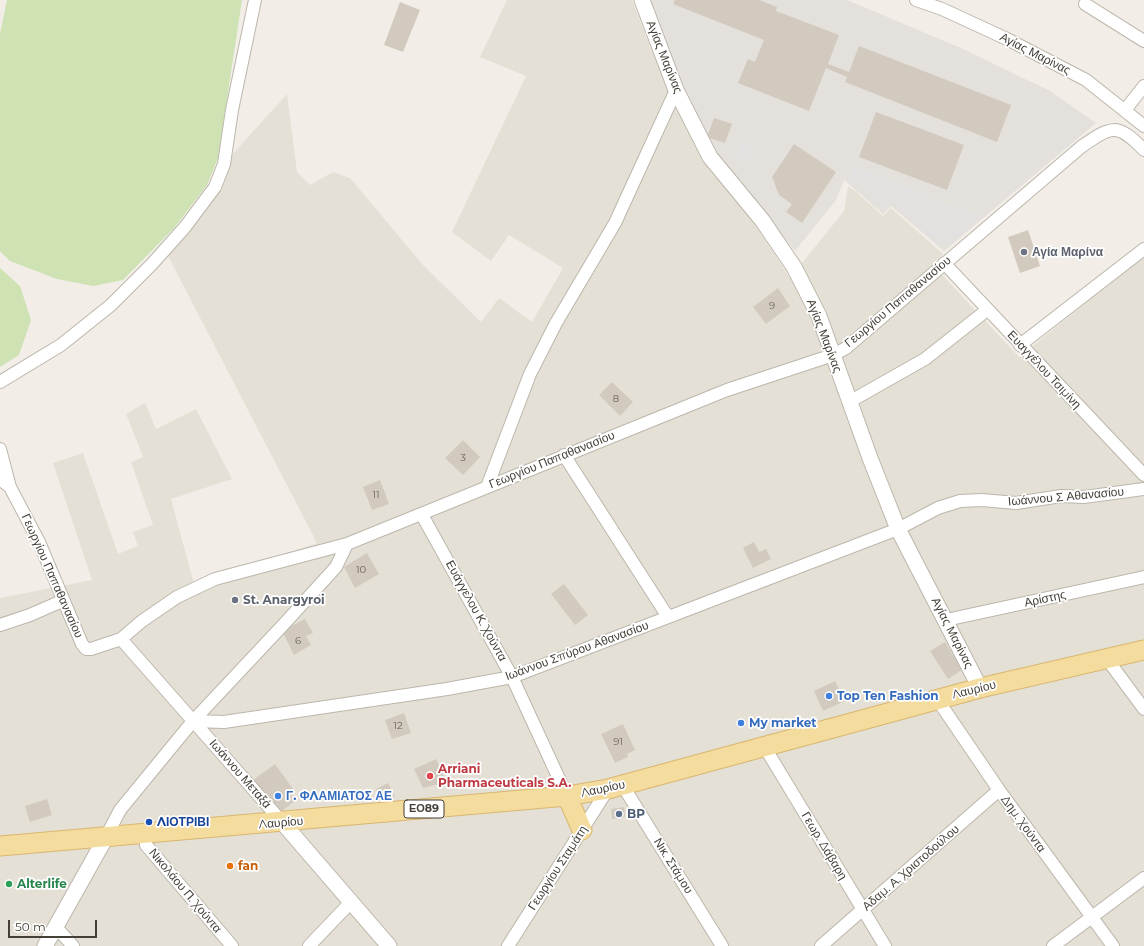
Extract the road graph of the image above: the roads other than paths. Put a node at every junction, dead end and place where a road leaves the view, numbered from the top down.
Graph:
1 (255, 0) edge
2 (642, 0) edge
3 (916, 0) edge
4 (944, 4) edge
5 (1085, 4) dead end
6 (1144, 41) edge
7 (1144, 86) edge
8 (676, 90) junction
9 (1125, 110) junction
10 (1144, 126) edge
11 (1144, 150) edge
12 (1144, 249) edge
13 (944, 263) junction
14 (987, 310) junction
15 (1020, 345) junction
16 (833, 355) junction
17 (0, 382) edge
18 (849, 402) junction
19 (0, 449) edge
20 (564, 455) junction
21 (1143, 472) edge
22 (0, 478) edge
23 (10, 487) junction
24 (487, 487) junction
25 (1144, 489) edge
26 (422, 515) junction
27 (898, 529) junction
28 (346, 544) junction
29 (1144, 577) edge
30 (62, 601) junction
31 (668, 616) junction
32 (946, 620) junction
33 (0, 625) edge
34 (121, 639) junction
35 (1144, 650) edge
36 (1108, 659) junction
37 (512, 677) junction
38 (980, 688) junction
39 (937, 700) junction
40 (1144, 709) edge
41 (193, 720) junction
42 (764, 746) junction
43 (615, 788) junction
44 (999, 790) junction
45 (567, 796) junction
46 (282, 822) junction
47 (582, 830) junction
48 (145, 834) junction
49 (106, 837) junction
50 (0, 846) edge
51 (1144, 878) edge
52 (351, 902) junction
53 (863, 911) junction
54 (1091, 917) junction
55 (56, 927) junction
56 (45, 946) edge
57 (73, 946) edge
58 (232, 946) edge
59 (309, 946) edge
60 (389, 946) edge
61 (508, 946) edge
62 (722, 946) edge
63 (822, 946) edge
64 (885, 946) edge
65 (1053, 946) edge
66 (1113, 946) edge

1 - 17 street
2 - 8 street, Αγίας Μαρίνας
3 - 4 street, Αγίας Μαρίνας
4 - 9 street, Αγίας Μαρίνας
5 - 6 street
7 - 9 street
8 - 16 street, Αγίας Μαρίνας
8 - 24 street
9 - 10 street, Αγίας Μαρίνας
11 - 13 street, Γεωργίου Παπαθανασίου
12 - 15 street
13 - 14 street, Ευαγγέλου Τσιμίνη
13 - 16 street, Γεωργίου Παπαθανασίου
14 - 15 street, Ευαγγέλου Τσιμίνη
14 - 18 street
15 - 21 street, Ευαγγέλου Τσιμίνη
16 - 18 street, Αγίας Μαρίνας
16 - 20 street, Γεωργίου Παπαθανασίου
18 - 27 street, Αγίας Μαρίνας
19 - 23 street
20 - 24 street, Γεωργίου Παπαθανασίου
20 - 31 street
22 - 23 street, Γεωργίου Παπαθανασίου
23 - 30 street, Γεωργίου Παπαθανασίου
24 - 26 street, Γεωργίου Παπαθανασίου
25 - 27 street, Ιωάννου Σ Αθανασίου
26 - 28 street, Γεωργίου Παπαθανασίου
26 - 37 street, Ευάγγελου Κ. Χούντα
27 - 31 street, Ιωάννου Σπύρου Αθανασίου
27 - 32 street, Αγίας Μαρίνας
28 - 34 street, Γεωργίου Παπαθανασίου
28 - 41 street
29 - 32 street, Αρίστης
30 - 33 street
30 - 34 street, Γεωργίου Παπαθανασίου
31 - 37 street, Ιωάννου Σπύρου Αθανασίου
32 - 38 street, Αγίας Μαρίνας
34 - 41 street, Ιωάννου Μεταξά
35 - 36 main road, Λαυρίου / ΕΟ89
36 - 38 main road, Λαυρίου / ΕΟ89
36 - 40 street
37 - 41 street, Ιωάννου Σπύρου Αθανασίου
37 - 45 street, Ευάγγελου Κ. Χούντα
38 - 39 main road, Λαυρίου / ΕΟ89
39 - 42 main road, Λαυρίου / ΕΟ89
39 - 44 street, Δημ. Χούντα
41 - 46 street, Ιωάννου Μεταξά
41 - 49 street
42 - 43 main road, Λαυρίου / ΕΟ89
42 - 53 street, Γεωρ. Δάβαρη
43 - 45 main road, Λαυρίου / ΕΟ89
43 - 47 street, Γεωργίου Σταμάτη
43 - 62 street, Νικ. Στάμου
44 - 53 street, Αδαμ. Α. Χριστοδούλου
44 - 54 street, Δημ. Χούντα
45 - 46 main road, Λαυρίου / ΕΟ89
45 - 47 main road
46 - 48 main road, Λαυρίου / ΕΟ89
46 - 52 street, Ιωάννου Μεταξά
47 - 61 street, Γεωργίου Σταμάτη
48 - 49 main road, Λαυρίου / ΕΟ89
48 - 58 street, Νικολάου Π. Χούντα
49 - 50 main road, Λαυρίου / ΕΟ89
49 - 55 street
51 - 54 street
52 - 59 street
52 - 60 street, Ιωάννου Μεταξά
53 - 63 street, Αδαμ. Α. Χριστοδούλου
53 - 64 street, Γεωρ. Δάβαρη
54 - 65 street
54 - 66 street, Δημ. Χούντα
55 - 56 street
55 - 57 street

